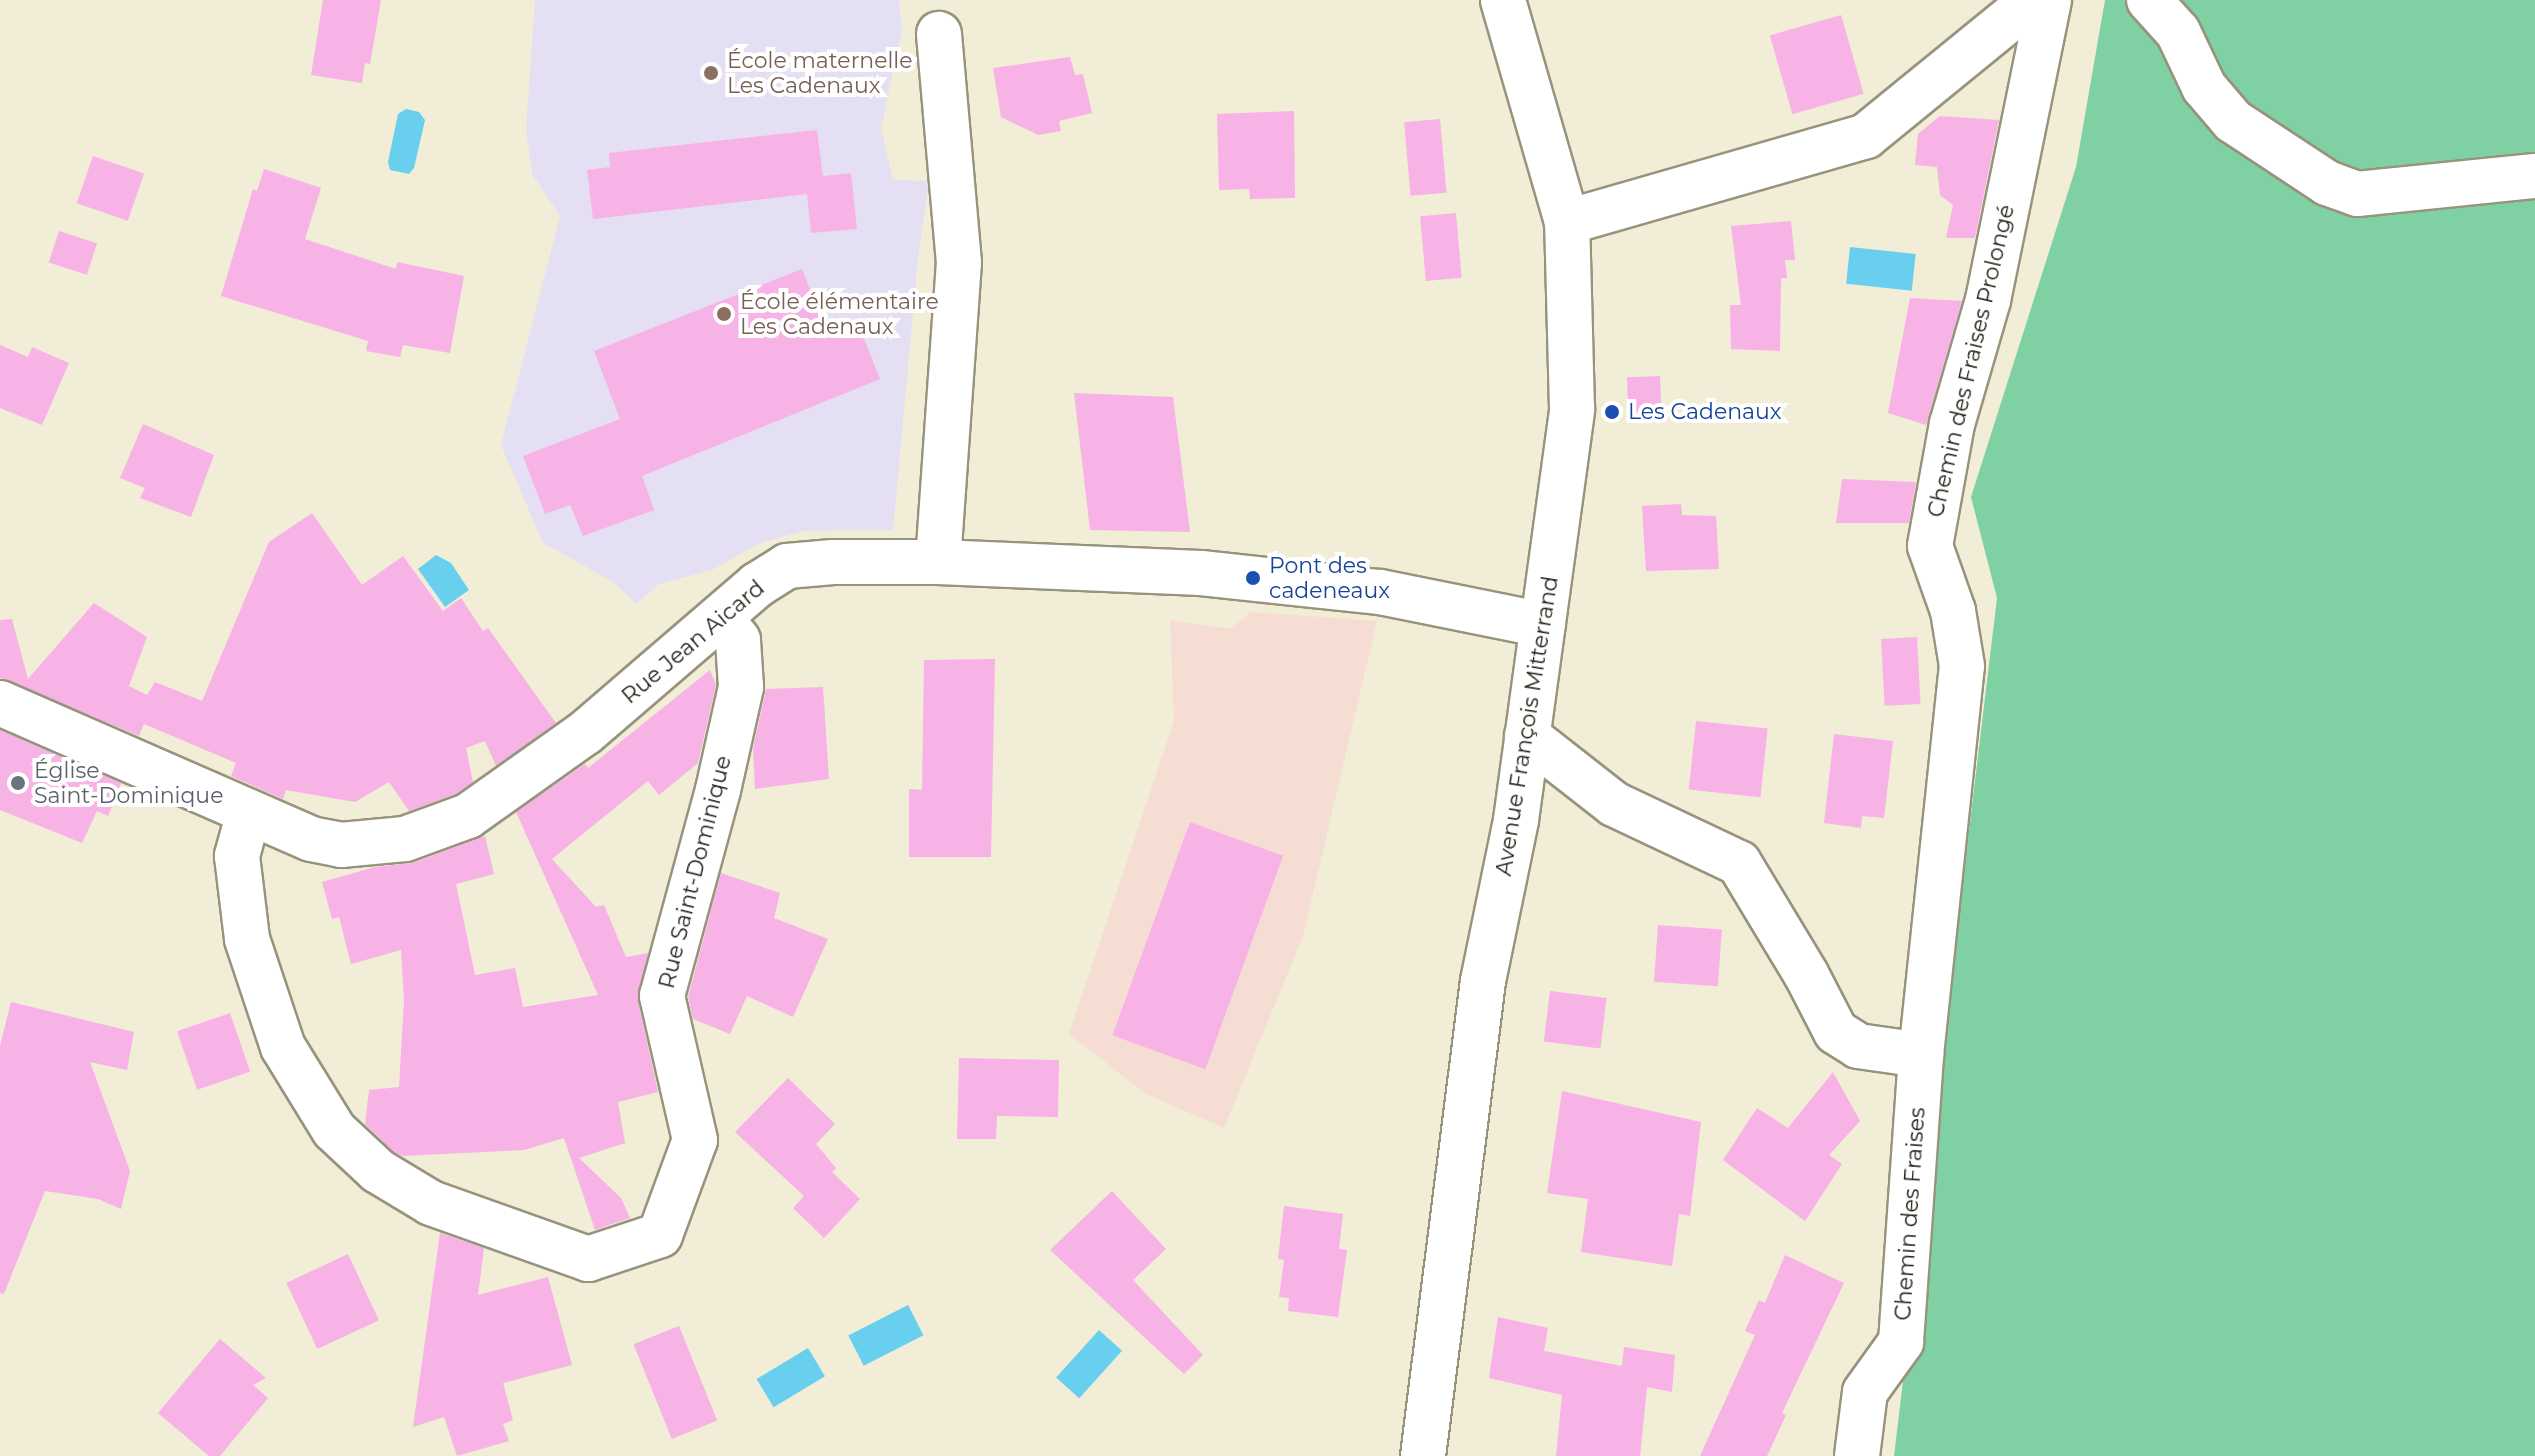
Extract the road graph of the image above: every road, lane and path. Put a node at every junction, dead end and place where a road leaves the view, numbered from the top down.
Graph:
1 (1503, 0) edge
2 (2033, 0) edge
3 (2049, 0) edge
4 (2149, 0) edge
5 (939, 34) dead end
6 (2535, 176) edge
7 (1567, 222) junction
8 (938, 562) junction
9 (721, 618) junction
10 (1543, 625) junction
11 (0, 703) edge
12 (1527, 736) junction
13 (249, 812) junction
14 (1921, 1055) junction
15 (1423, 1456) edge
16 (1857, 1456) edge

1 - 7 street, Avenue François Mitterrand
2 - 7 street
3 - 14 street, Chemin des Fraises Prolongé
4 - 6 street
5 - 8 street
7 - 10 street, Avenue François Mitterrand
8 - 9 street, Rue Jean Aicard
8 - 10 street, Rue Jean Aicard
9 - 13 street, Rue Jean Aicard
9 - 13 street, Rue Saint-Dominique
10 - 12 street, Avenue François Mitterrand
11 - 13 street, Rue Jean Aicard
12 - 14 street
12 - 15 street, Avenue François Mitterrand
14 - 16 street, Chemin des Fraises

